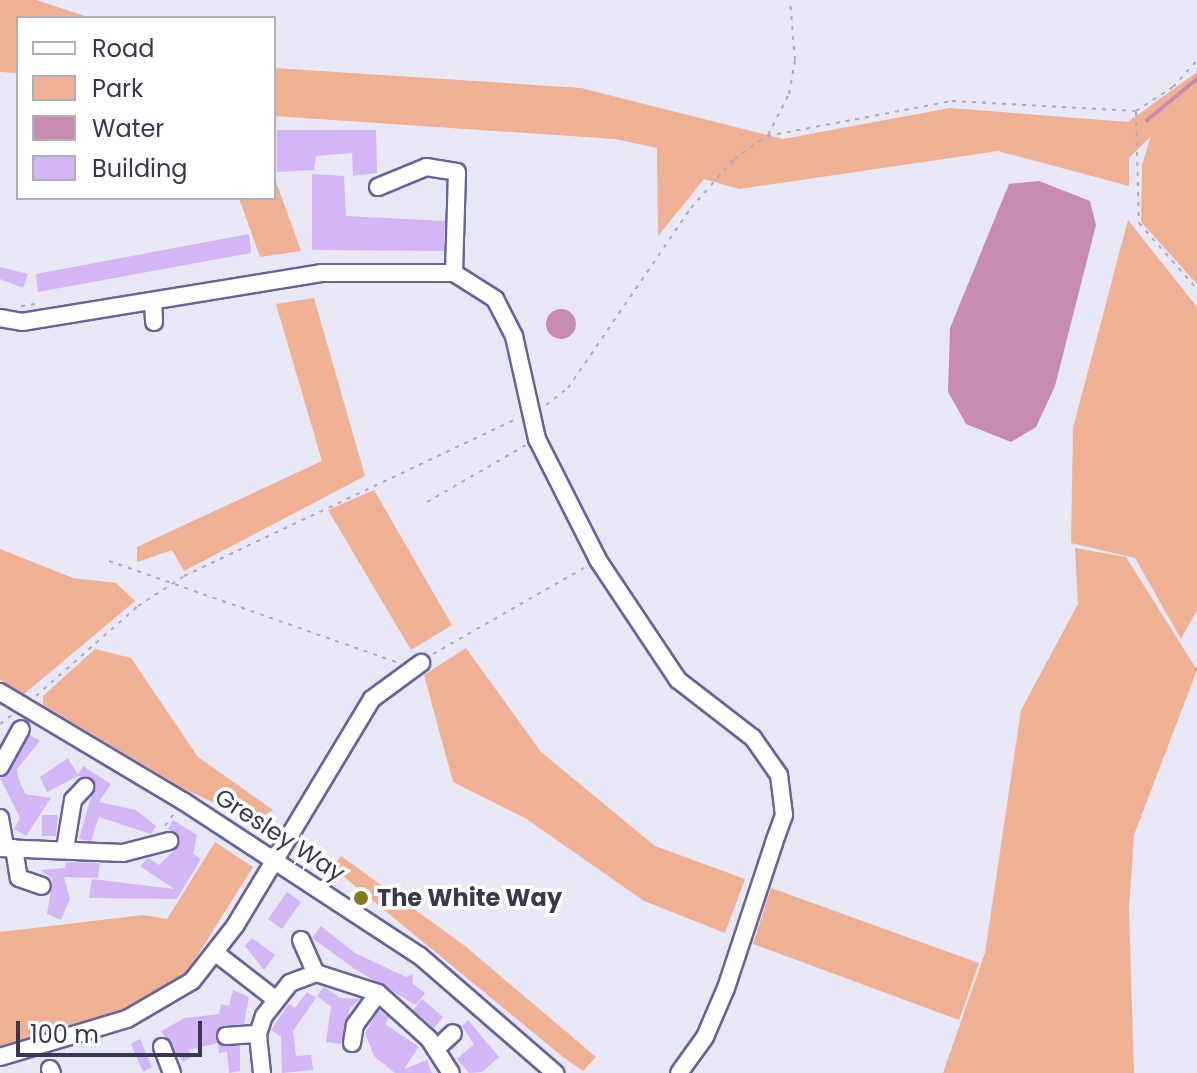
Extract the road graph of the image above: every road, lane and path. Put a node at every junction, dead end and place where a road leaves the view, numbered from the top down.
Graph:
1 (790, 0) edge
2 (1197, 60) edge
3 (1136, 111) junction
4 (767, 136) junction
5 (378, 187) dead end
6 (454, 273) junction
7 (1197, 289) edge
8 (153, 301) junction
9 (0, 318) edge
10 (154, 322) dead end
11 (530, 413) junction
12 (537, 439) junction
13 (427, 502) dead end
14 (598, 560) junction
15 (109, 561) dead end
16 (173, 583) junction
17 (421, 663) junction
18 (0, 692) edge
19 (24, 706) junction
20 (21, 729) dead end
21 (0, 767) edge
22 (85, 787) dead end
23 (0, 818) edge
24 (169, 841) dead end
25 (6, 847) edge
26 (65, 849) junction
27 (275, 860) junction
28 (42, 886) dead end
29 (301, 940) dead end
30 (217, 954) junction
31 (316, 973) junction
32 (378, 993) junction
33 (275, 999) junction
34 (453, 1033) dead end
35 (258, 1034) junction
36 (226, 1036) dead end
37 (352, 1043) dead end
38 (162, 1047) dead end
39 (436, 1049) junction
40 (0, 1057) edge
41 (172, 1073) edge
42 (262, 1073) edge
43 (451, 1073) edge
44 (555, 1073) edge
45 (679, 1073) edge

1 - 4 path
2 - 3 path
3 - 4 path
3 - 7 path
4 - 11 path
5 - 6 street
6 - 8 street
6 - 11 street
8 - 9 street
8 - 10 street
11 - 12 street
11 - 16 path
12 - 13 path
12 - 14 street
14 - 17 path
14 - 45 street
15 - 16 path
16 - 17 path
16 - 19 path
17 - 27 street
18 - 19 street, Gresley Way
19 - 27 street, Gresley Way
20 - 21 street
22 - 26 street
23 - 25 street
24 - 26 street
25 - 26 street
25 - 28 street
27 - 30 street
27 - 44 street, Gresley Way
29 - 31 street
30 - 33 street
30 - 40 street
31 - 32 street
31 - 33 street
32 - 37 street
32 - 39 street
33 - 35 street
34 - 39 street
35 - 36 street
35 - 42 street
38 - 41 street
39 - 43 street

